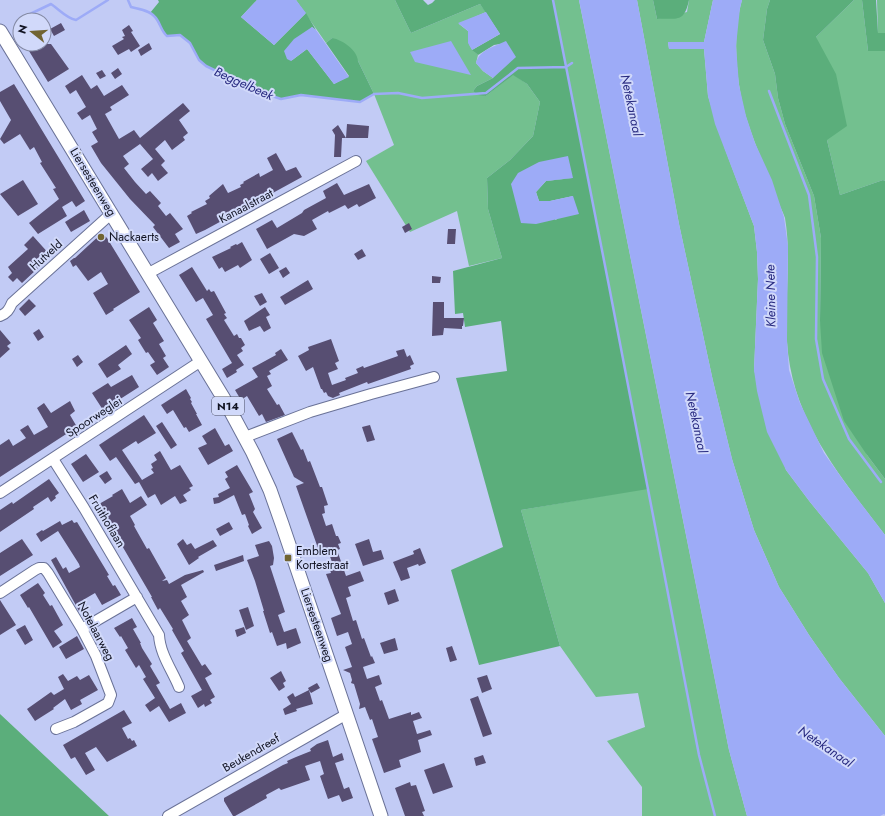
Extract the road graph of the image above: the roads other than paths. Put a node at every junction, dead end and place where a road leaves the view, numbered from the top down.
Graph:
1 (0, 31) edge
2 (356, 161) dead end
3 (112, 213) junction
4 (147, 274) junction
5 (0, 316) edge
6 (202, 361) junction
7 (434, 377) dead end
8 (245, 438) junction
9 (52, 459) junction
10 (0, 493) edge
11 (0, 593) edge
12 (137, 597) junction
13 (82, 629) junction
14 (179, 687) dead end
15 (347, 714) junction
16 (56, 729) dead end
17 (168, 816) edge
18 (381, 816) edge

1 - 3 main road, Liersesteenweg / N14
2 - 4 street, Kanaalstraat
3 - 4 main road, Liersesteenweg / N14
3 - 5 street, Hutveld
4 - 6 main road, Liersesteenweg / N14
6 - 8 main road, Liersesteenweg / N14
6 - 9 street, Spoorweglei
7 - 8 street
8 - 15 main road, Liersesteenweg / N14
9 - 10 street, Spoorweglei
9 - 12 street, Fruithoflaan
11 - 13 street, Notelaarweg
12 - 13 street
12 - 14 street, Fruithoflaan
13 - 16 street, Notelaarweg
15 - 17 street, Beukendreef
15 - 18 main road, Liersesteenweg / N14

